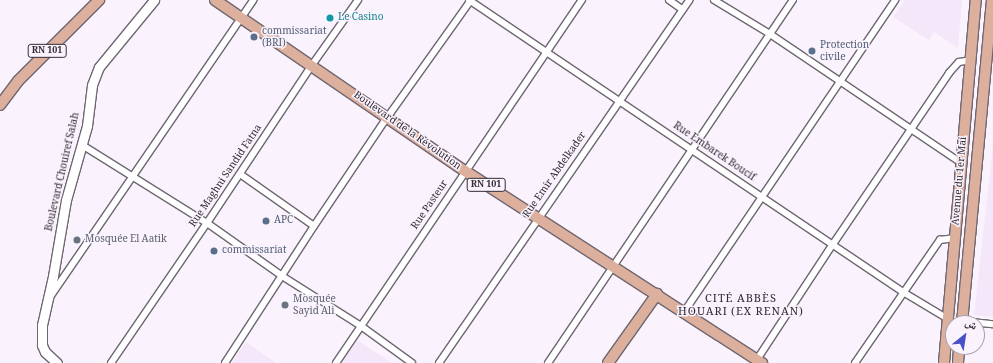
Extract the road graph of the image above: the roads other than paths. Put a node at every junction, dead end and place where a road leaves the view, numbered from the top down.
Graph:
1 (99, 0) edge
2 (154, 0) edge
3 (215, 0) edge
4 (254, 0) edge
5 (358, 0) edge
6 (470, 0) edge
7 (582, 0) edge
8 (669, 0) edge
9 (689, 0) edge
10 (714, 0) edge
11 (793, 0) edge
12 (895, 0) edge
13 (976, 0) edge
14 (992, 0) edge
15 (682, 9) junction
16 (242, 17) junction
17 (770, 34) junction
18 (547, 51) junction
19 (971, 60) junction
20 (986, 62) junction
21 (312, 65) junction
22 (841, 82) junction
23 (619, 101) junction
24 (0, 105) edge
25 (386, 120) junction
26 (911, 130) junction
27 (82, 145) junction
28 (692, 150) junction
29 (961, 163) junction
30 (465, 171) junction
31 (240, 174) junction
32 (133, 177) junction
33 (763, 196) junction
34 (537, 218) junction
35 (207, 223) junction
36 (314, 226) junction
37 (955, 238) junction
38 (970, 240) junction
39 (833, 244) junction
40 (613, 267) junction
41 (282, 276) junction
42 (903, 292) junction
43 (657, 294) junction
44 (47, 302) junction
45 (684, 312) junction
46 (948, 315) edge
47 (963, 315) edge
48 (945, 317) edge
49 (361, 326) junction
50 (945, 352) edge
51 (758, 362) edge
52 (57, 363) edge
53 (111, 363) edge
54 (225, 363) edge
55 (336, 363) edge
56 (412, 363) edge
57 (439, 363) edge
58 (548, 363) edge
59 (608, 363) edge
60 (855, 363) edge
61 (944, 363) edge

1 - 24 main road, RN 101
2 - 27 main road, Boulevard Chouiref Salah
3 - 16 main road, Boulevard de la Révolution / RN 101
4 - 16 street
5 - 21 street, Rue Maghni Sandid Fatna
6 - 18 street, Rue Embarek Boucif
6 - 25 street
7 - 18 street, Rue Pasteur
8 - 15 street
9 - 15 street, Rue Emir Abdelkader
10 - 17 street
11 - 17 street
12 - 22 street
13 - 19 main road, Avenue du 1er Mai
14 - 20 main road, Avenue du 1er Mai
15 - 23 street, Rue Emir Abdelkader
16 - 21 main road, Boulevard de la Révolution / RN 101
16 - 32 street
17 - 22 street
17 - 28 street
18 - 23 street, Rue Embarek Boucif
18 - 30 street, Rue Pasteur
19 - 20 main road
19 - 26 street
19 - 29 main road, Avenue du 1er Mai
20 - 38 main road, Avenue du 1er Mai
21 - 25 main road, Boulevard de la Révolution / RN 101
21 - 31 street, Rue Maghni Sandid Fatna
22 - 26 street
22 - 33 street
23 - 28 street, Rue Embarek Boucif
23 - 34 street, Rue Emir Abdelkader
25 - 30 main road, Boulevard de la Révolution / RN 101
25 - 36 street
26 - 29 street
26 - 39 street
27 - 32 street
27 - 44 main road, Boulevard Chouiref Salah
28 - 33 street, Rue Embarek Boucif
28 - 40 street
29 - 37 main road, Avenue du 1er Mai
30 - 34 main road, Boulevard de la Révolution / RN 101
30 - 49 street, Rue Pasteur
31 - 35 street, Rue Maghni Sandid Fatna
31 - 36 street
32 - 35 street
32 - 44 street
33 - 39 street, Rue Embarek Boucif
33 - 45 street
34 - 40 main road, Boulevard de la Révolution / RN 101
34 - 57 street, Rue Emir Abdelkader
35 - 41 street
35 - 53 street, Rue Maghni Sandid Fatna
36 - 41 street
37 - 38 main road
37 - 42 street
37 - 46 main road, Avenue du 1er Mai
38 - 47 main road, Avenue du 1er Mai
39 - 42 street, Rue Embarek Boucif
39 - 51 street
40 - 43 main road, Boulevard de la Révolution / RN 101
40 - 58 street
41 - 49 street
41 - 54 street
42 - 48 street, Rue Embarek Boucif
42 - 60 street
43 - 45 main road, Boulevard de la Révolution / RN 101
43 - 59 main road
44 - 52 main road, Boulevard Chouiref Salah
45 - 51 main road, Boulevard de la Révolution / RN 101
49 - 55 street, Rue Pasteur
49 - 56 street
50 - 61 main road, Avenue du 1er Mai

